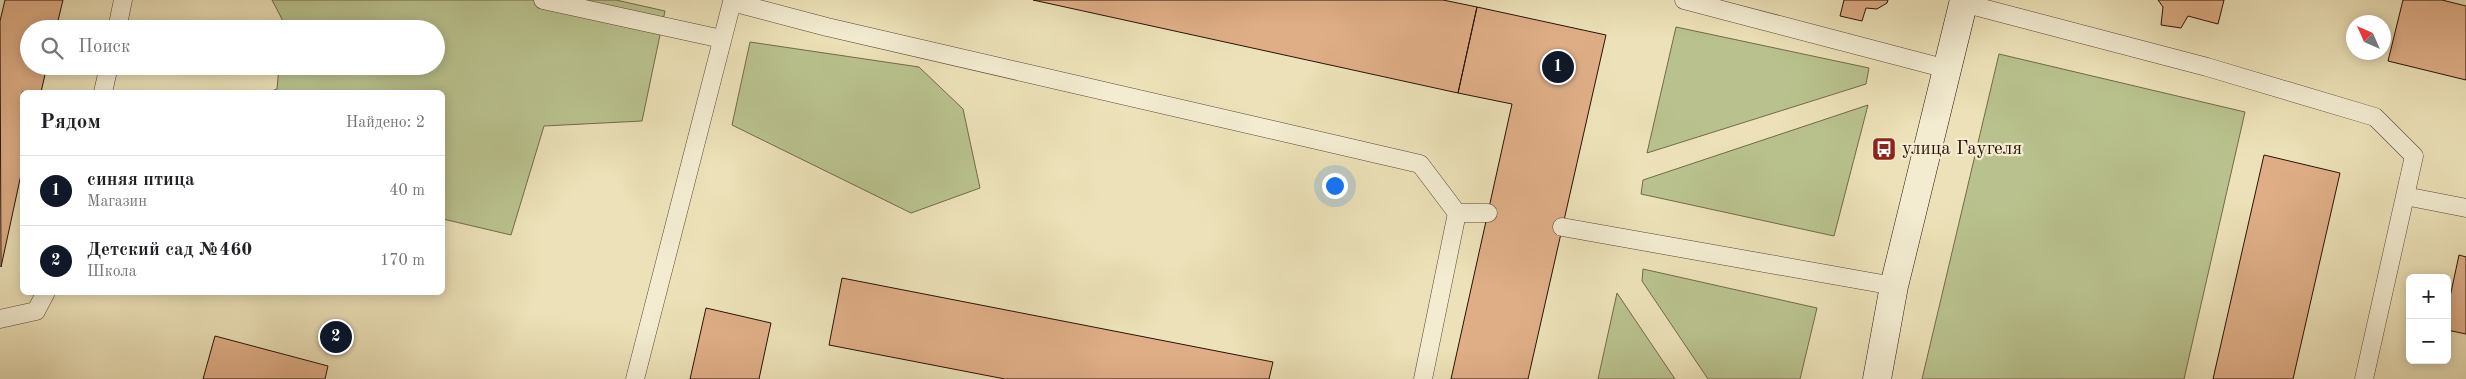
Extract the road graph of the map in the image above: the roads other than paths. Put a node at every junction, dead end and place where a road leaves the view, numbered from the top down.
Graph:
1 (123, 0) edge
2 (543, 0) edge
3 (1684, 0) edge
4 (732, 1) edge
5 (1963, 2) edge
6 (119, 20) edge
7 (722, 39) junction
8 (1947, 68) junction
9 (107, 75) edge
10 (103, 90) edge
11 (2405, 196) junction
12 (2466, 208) edge
13 (1457, 213) junction
14 (1488, 213) dead end
15 (1562, 226) dead end
16 (1894, 286) junction
17 (44, 295) edge
18 (0, 320) edge
19 (635, 379) edge
20 (1423, 379) edge
21 (1877, 379) edge
22 (2364, 379) edge

1 - 6 lane
2 - 7 lane
3 - 8 lane
4 - 7 lane
4 - 13 lane
5 - 8 street
5 - 11 lane
7 - 19 lane
8 - 16 street
9 - 10 lane
11 - 12 lane
11 - 22 lane
13 - 14 lane
13 - 20 lane
15 - 16 lane
16 - 21 street
17 - 18 lane

